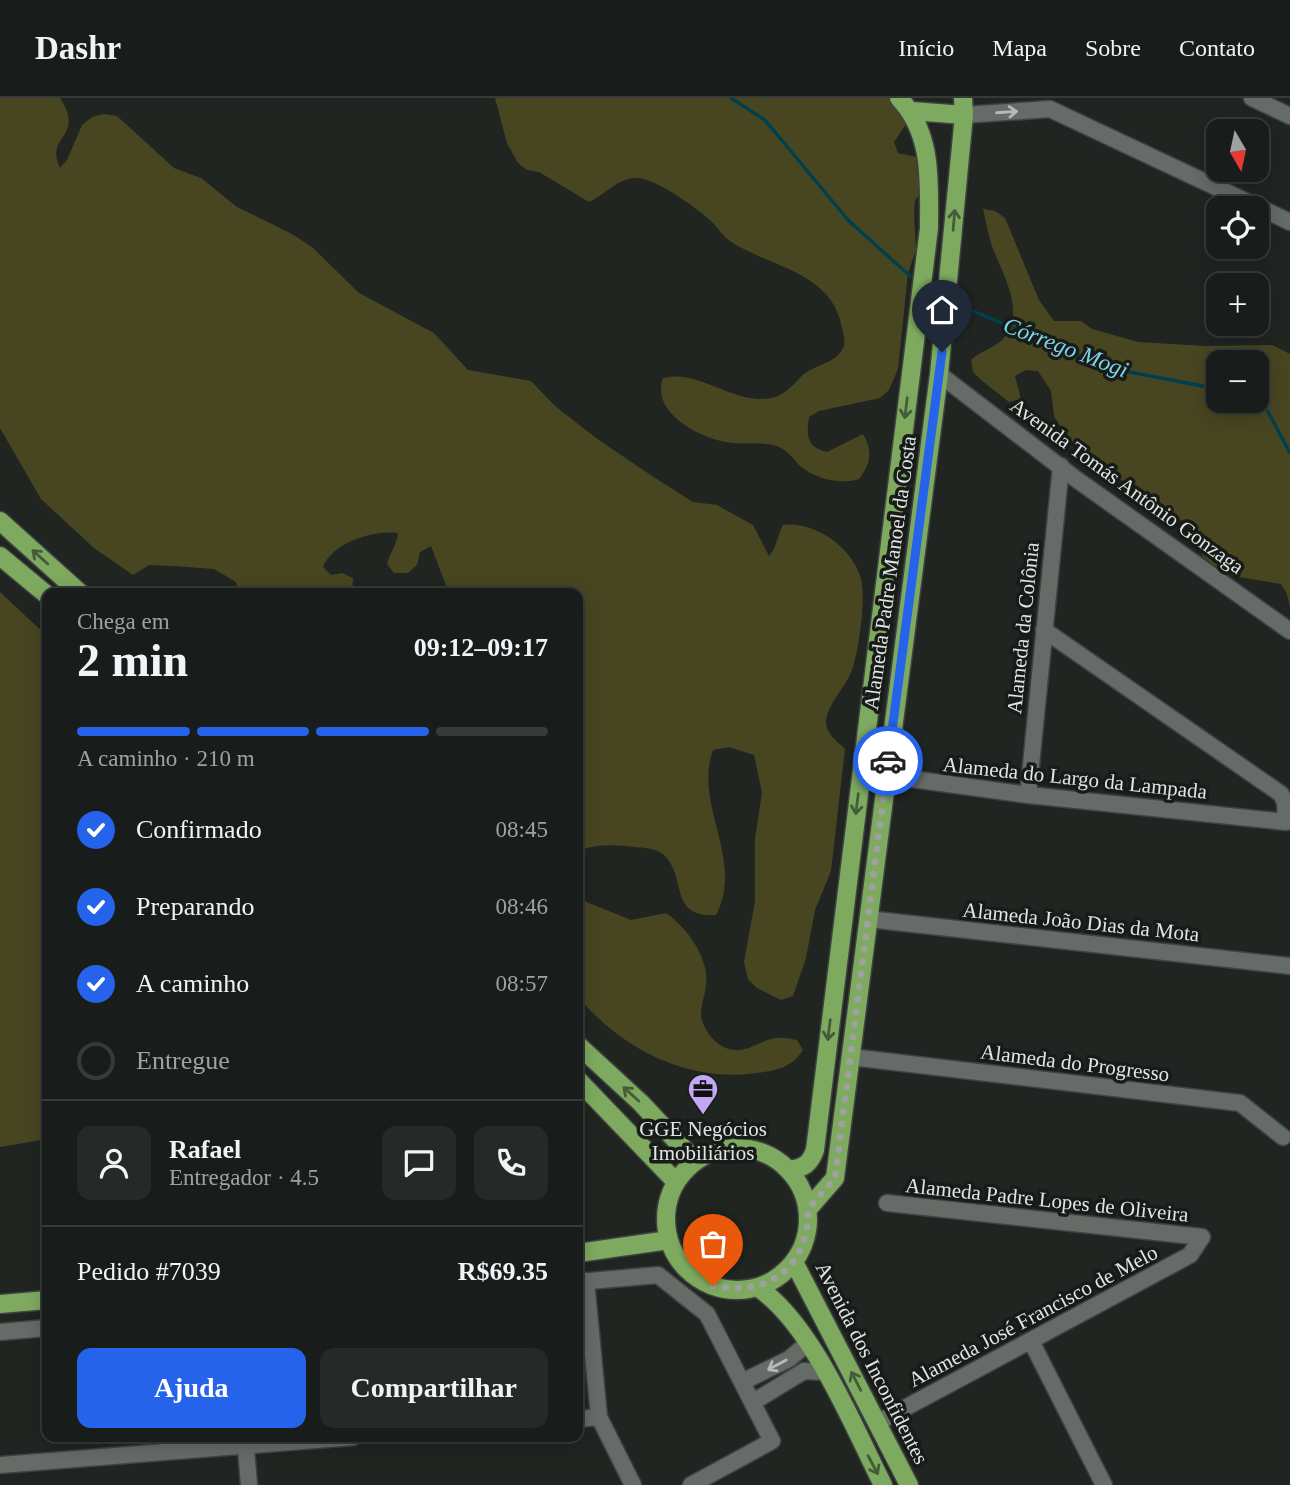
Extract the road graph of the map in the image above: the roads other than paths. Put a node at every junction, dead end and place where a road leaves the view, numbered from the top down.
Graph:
1 (899, 98) edge
2 (1035, 98) edge
3 (1252, 98) edge
4 (964, 106) edge
5 (1050, 109) junction
6 (912, 111) junction
7 (1290, 116) edge
8 (1290, 222) edge
9 (939, 374) junction
10 (1060, 466) junction
11 (0, 521) edge
12 (0, 556) edge
13 (74, 588) edge
14 (42, 591) edge
15 (1044, 630) junction
16 (1290, 631) edge
17 (860, 772) junction
18 (886, 777) junction
19 (1028, 795) junction
20 (868, 919) junction
21 (1290, 965) edge
22 (583, 1050) edge
23 (851, 1057) junction
24 (583, 1085) edge
25 (1283, 1136) dead end
26 (695, 1161) junction
27 (789, 1170) junction
28 (676, 1182) junction
29 (887, 1203) dead end
30 (808, 1209) junction
31 (1202, 1237) joint
32 (669, 1240) junction
33 (583, 1252) edge
34 (794, 1262) junction
35 (583, 1282) edge
36 (757, 1287) junction
37 (583, 1290) edge
38 (42, 1300) edge
39 (0, 1304) edge
40 (42, 1328) edge
41 (0, 1332) edge
42 (1031, 1341) junction
43 (808, 1343) junction
44 (825, 1372) junction
45 (742, 1382) junction
46 (753, 1402) junction
47 (599, 1417) junction
48 (583, 1419) edge
49 (877, 1423) junction
50 (856, 1433) junction
51 (235, 1442) edge
52 (245, 1442) edge
53 (0, 1465) edge
54 (250, 1485) edge
55 (633, 1485) edge
56 (691, 1485) edge
57 (883, 1485) edge
58 (909, 1485) edge
59 (1104, 1485) edge

1 - 6 main road, Alameda Padre Manoel da Costa
2 - 5 street
3 - 7 street
4 -> 5 street
4 - 6 main road
9 -> 4 main road, Alameda Padre Manoel da Costa
5 - 8 street
6 -> 17 main road, Alameda Padre Manoel da Costa
9 - 10 street, Avenida Tomás Antônio Gonzaga
9 - 18 main road, Alameda Padre Manoel da Costa
10 - 15 street, Alameda da Colônia
10 - 16 street, Avenida Tomás Antônio Gonzaga
13 -> 11 main road
12 - 14 main road
15 - 19 street, Alameda da Colônia
15 - 19 street, Alameda do Largo da Lampada
17 - 18 street, Alameda do Largo da Lampada
17 -> 27 main road, Alameda Padre Manoel da Costa
18 - 19 street, Alameda do Largo da Lampada
18 - 20 main road, Alameda Padre Manoel da Costa
20 - 21 street, Alameda João Dias da Mota
20 - 23 main road, Alameda Padre Manoel da Costa
26 -> 22 main road
23 - 25 street, Alameda do Progresso
23 - 30 main road, Alameda Padre Manoel da Costa
24 - 28 main road
26 - 27 main road
26 - 28 main road
27 - 30 main road
28 - 32 main road
29 - 31 street, Alameda Padre Lopes de Oliveira
30 - 34 main road
31 - 42 street, Alameda José Francisco de Melo
32 - 33 main road
32 - 36 main road
34 - 36 main road
49 -> 34 main road, Avenida dos Inconfidentes
35 - 45 street
36 - 43 main road
37 - 47 street
38 - 39 main road
40 - 41 street
42 - 49 street, Alameda José Francisco de Melo
42 - 59 street
43 - 44 main road
43 -> 45 street
44 - 46 street
44 - 50 main road
45 - 46 street
46 - 56 street
47 - 48 street
47 - 55 street
49 - 50 main road
49 - 58 main road, Avenida dos Inconfidentes
50 -> 57 main road
51 - 53 street
52 - 54 street

